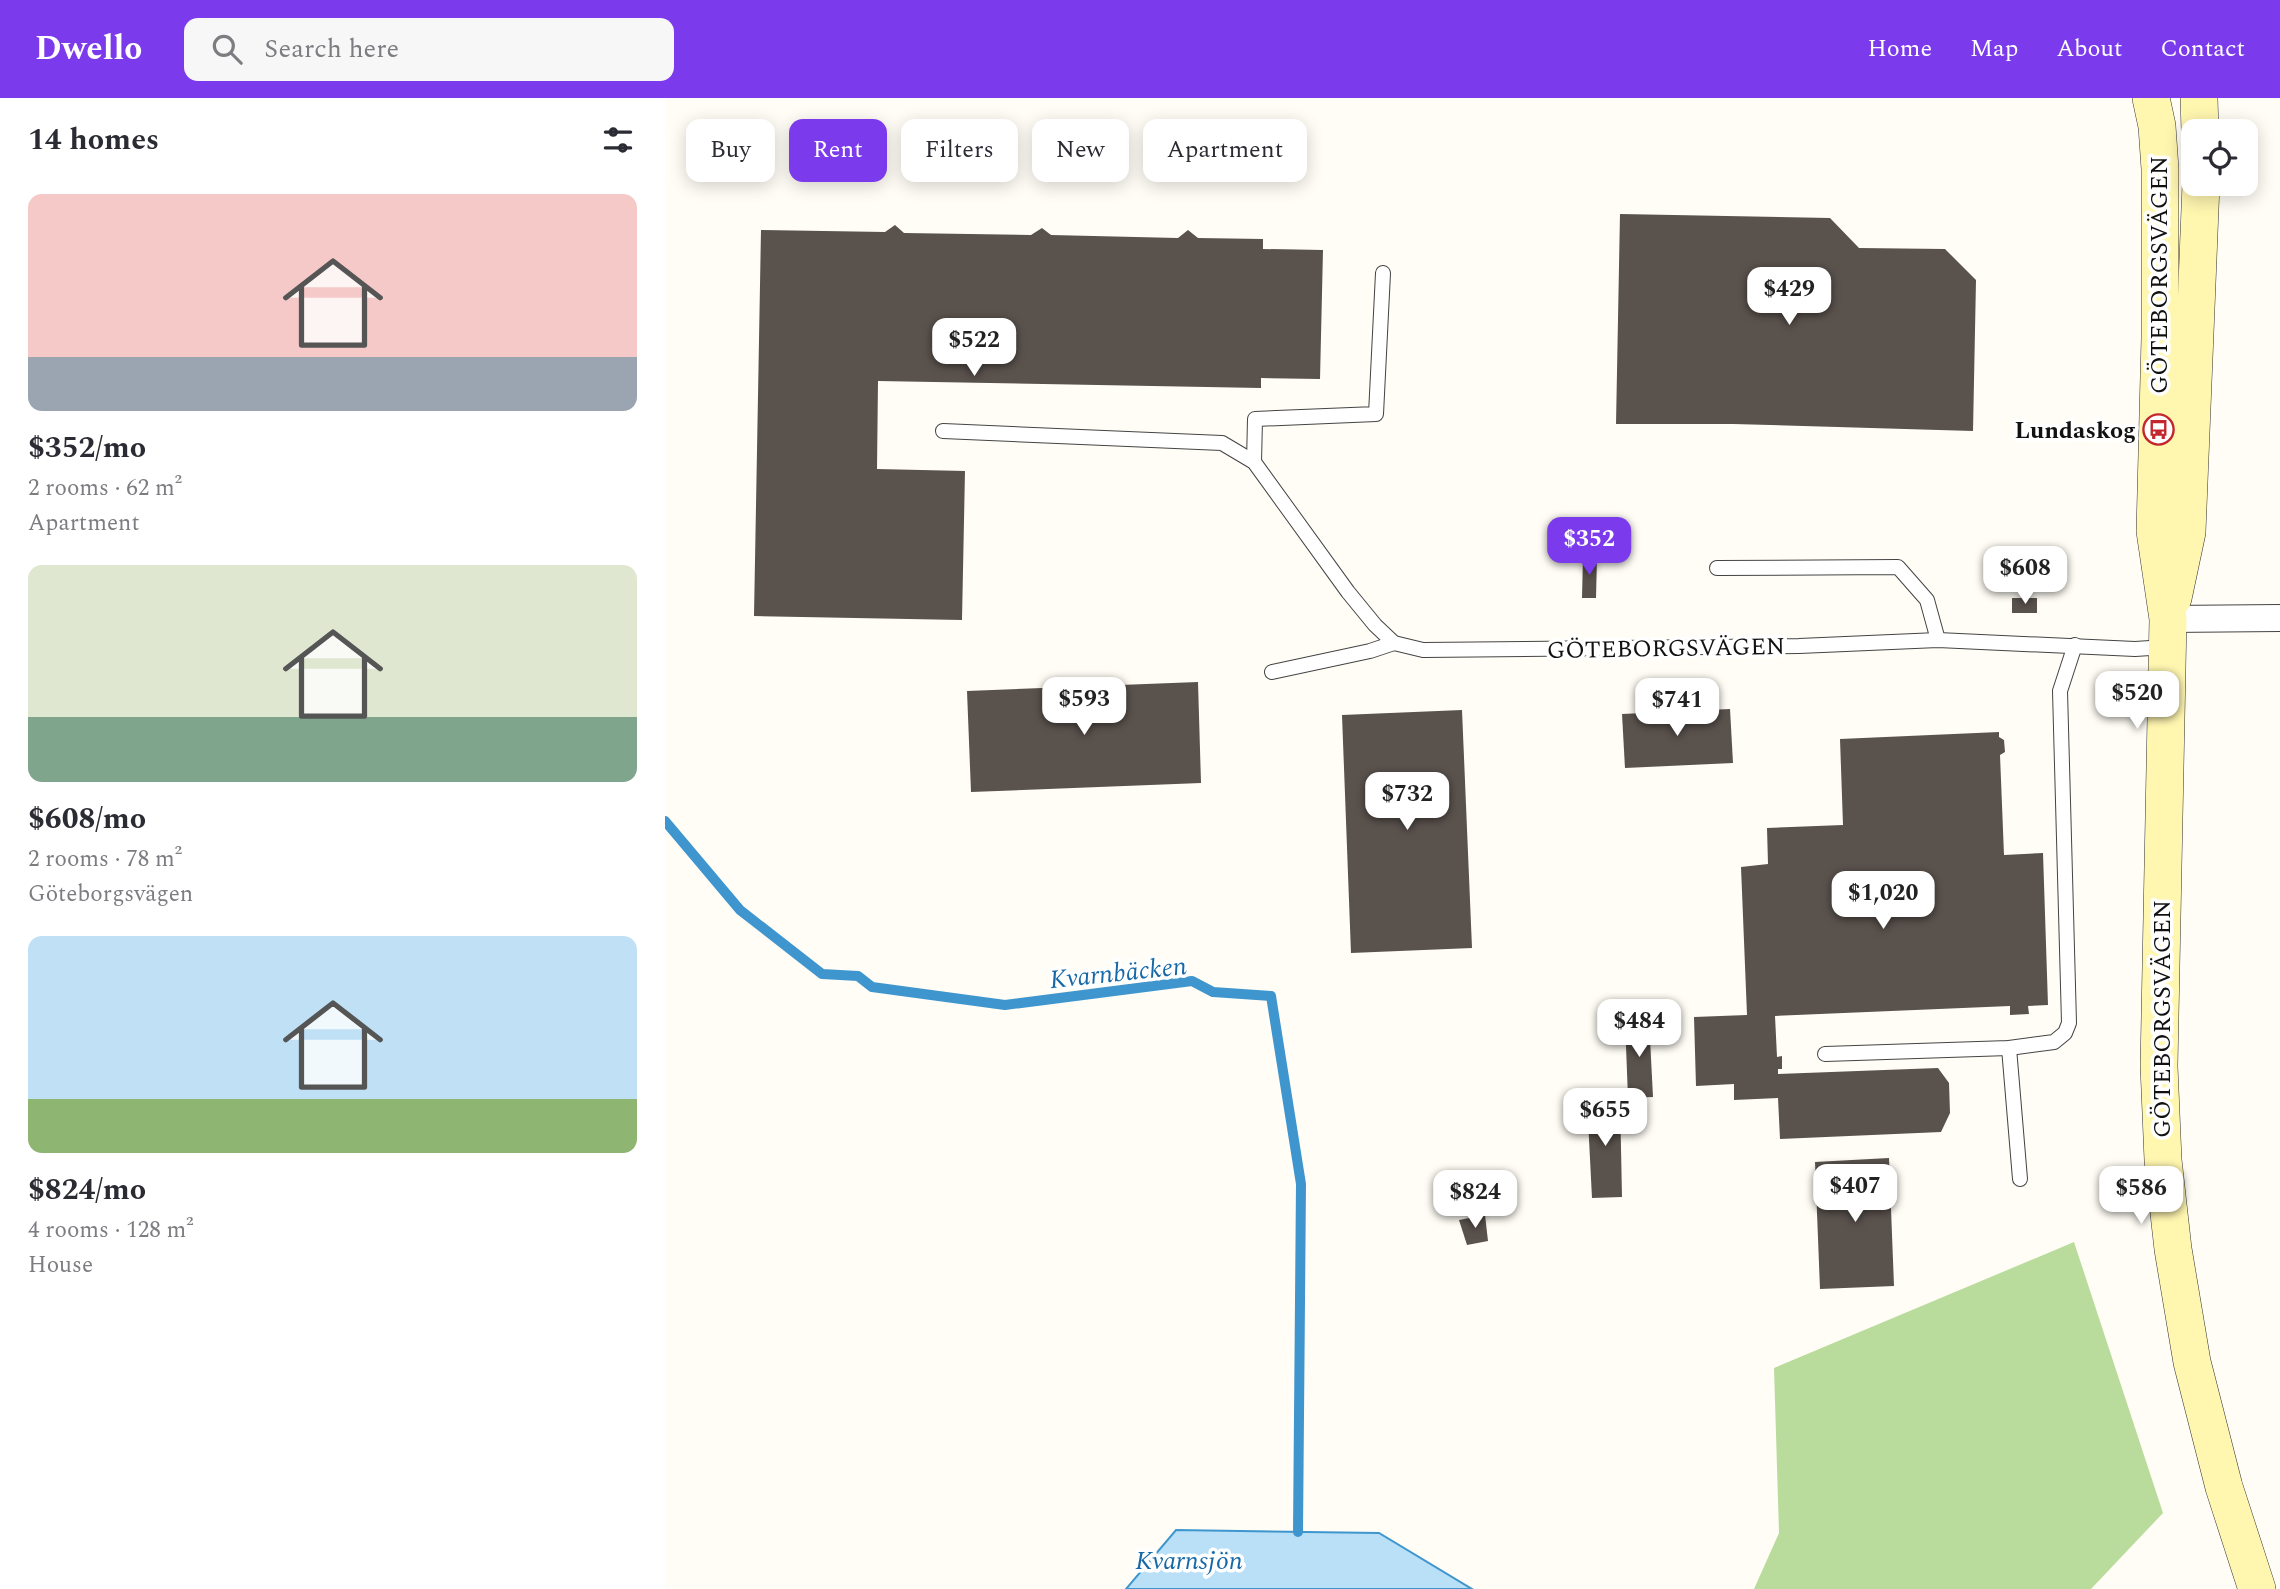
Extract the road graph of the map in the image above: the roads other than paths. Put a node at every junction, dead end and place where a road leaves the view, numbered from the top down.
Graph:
1 (2151, 98) edge
2 (2199, 98) edge
3 (2200, 119) edge
4 (2201, 196) edge
5 (1383, 273) dead end
6 (943, 430) dead end
7 (1254, 462) junction
8 (1717, 568) dead end
9 (2280, 618) edge
10 (2168, 633) junction
11 (1938, 640) junction
12 (1394, 643) junction
13 (2075, 645) junction
14 (1272, 672) dead end
15 (2009, 1048) junction
16 (1825, 1054) dead end
17 (2020, 1179) dead end
18 (2257, 1589) edge

1 - 10 street, GÖTEBORGSVÄGEN
2 - 3 street, GÖTEBORGSVÄGEN
4 - 10 street, GÖTEBORGSVÄGEN
5 - 7 lane
6 - 7 lane
7 - 12 lane
8 - 11 lane
9 - 10 street
10 - 13 lane, GÖTEBORGSVÄGEN
10 - 18 street, GÖTEBORGSVÄGEN
11 - 12 lane, GÖTEBORGSVÄGEN
11 - 13 lane, GÖTEBORGSVÄGEN
12 - 14 lane
13 - 15 lane
15 - 16 lane
15 - 17 lane

